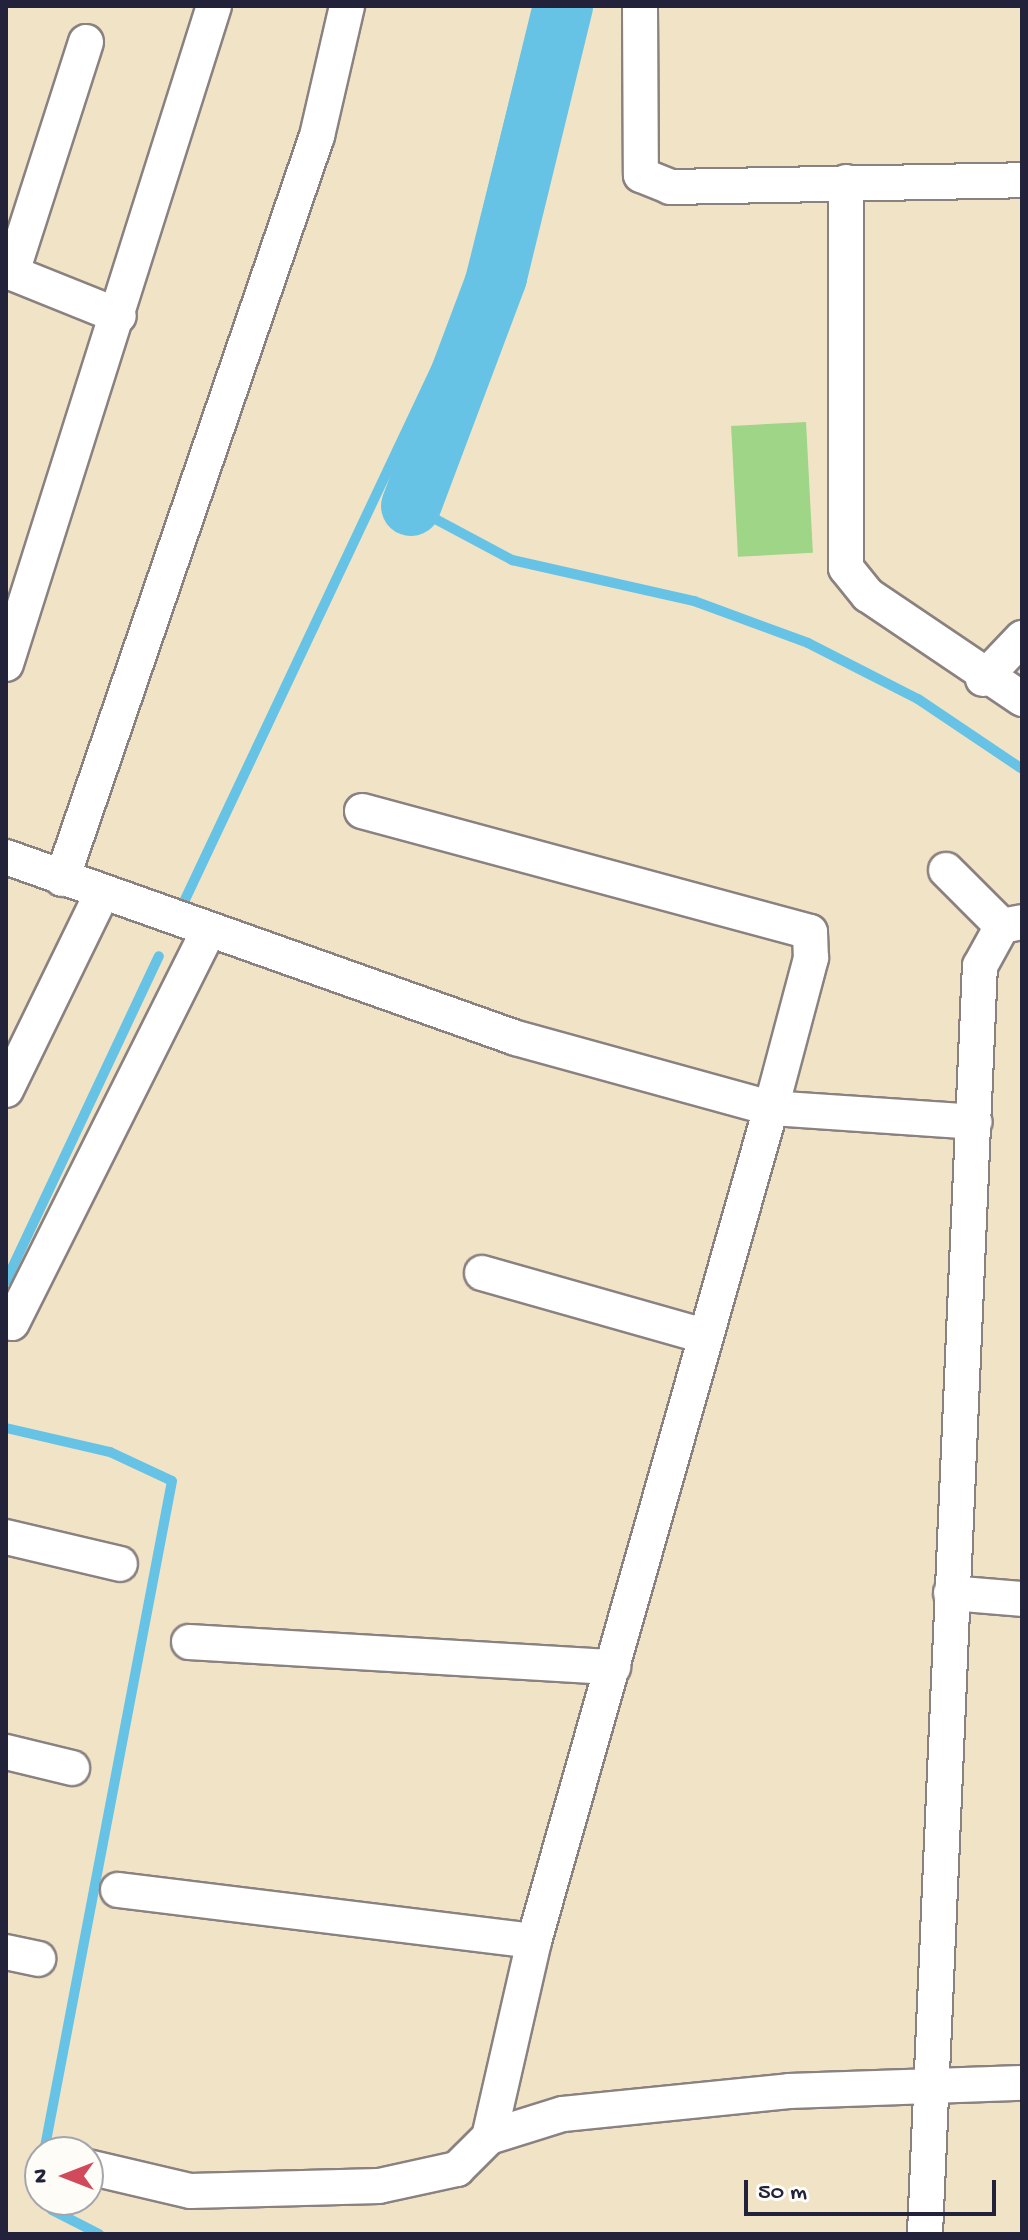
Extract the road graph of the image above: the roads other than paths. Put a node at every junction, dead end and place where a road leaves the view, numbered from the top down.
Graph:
1 (214, 6) edge
2 (347, 6) edge
3 (640, 6) edge
4 (86, 42) dead end
5 (1022, 180) edge
6 (846, 182) junction
7 (119, 316) junction
8 (1022, 638) edge
9 (6, 664) edge
10 (983, 679) junction
11 (1022, 699) edge
12 (362, 811) dead end
13 (6, 857) edge
14 (946, 870) dead end
15 (62, 879) junction
16 (101, 895) junction
17 (1012, 924) edge
18 (207, 933) junction
19 (7, 1086) edge
20 (771, 1108) junction
21 (975, 1122) junction
22 (482, 1273) dead end
23 (12, 1323) dead end
24 (704, 1336) junction
25 (6, 1537) edge
26 (120, 1564) dead end
27 (951, 1593) junction
28 (1022, 1599) edge
29 (189, 1642) dead end
30 (613, 1667) junction
31 (6, 1752) edge
32 (72, 1768) dead end
33 (118, 1890) dead end
34 (534, 1941) junction
35 (1022, 2083) edge
36 (930, 2084) junction
37 (489, 2137) junction
38 (104, 2171) edge
39 (925, 2234) edge

1 - 7 street
2 - 15 street
3 - 6 street
4 - 7 street
5 - 6 street
6 - 10 street
7 - 9 street
8 - 10 street
10 - 11 street
12 - 20 street
13 - 15 street
14 - 17 street
15 - 16 street
16 - 18 street
16 - 19 street
17 - 21 street
18 - 20 street
18 - 23 street
20 - 21 street
20 - 24 street
21 - 27 street
22 - 24 street
24 - 30 street
25 - 26 street
27 - 28 street
27 - 36 street
29 - 30 street
30 - 34 street
31 - 32 street
33 - 34 street
34 - 37 street
35 - 36 street
36 - 37 street
36 - 39 street
37 - 38 street

